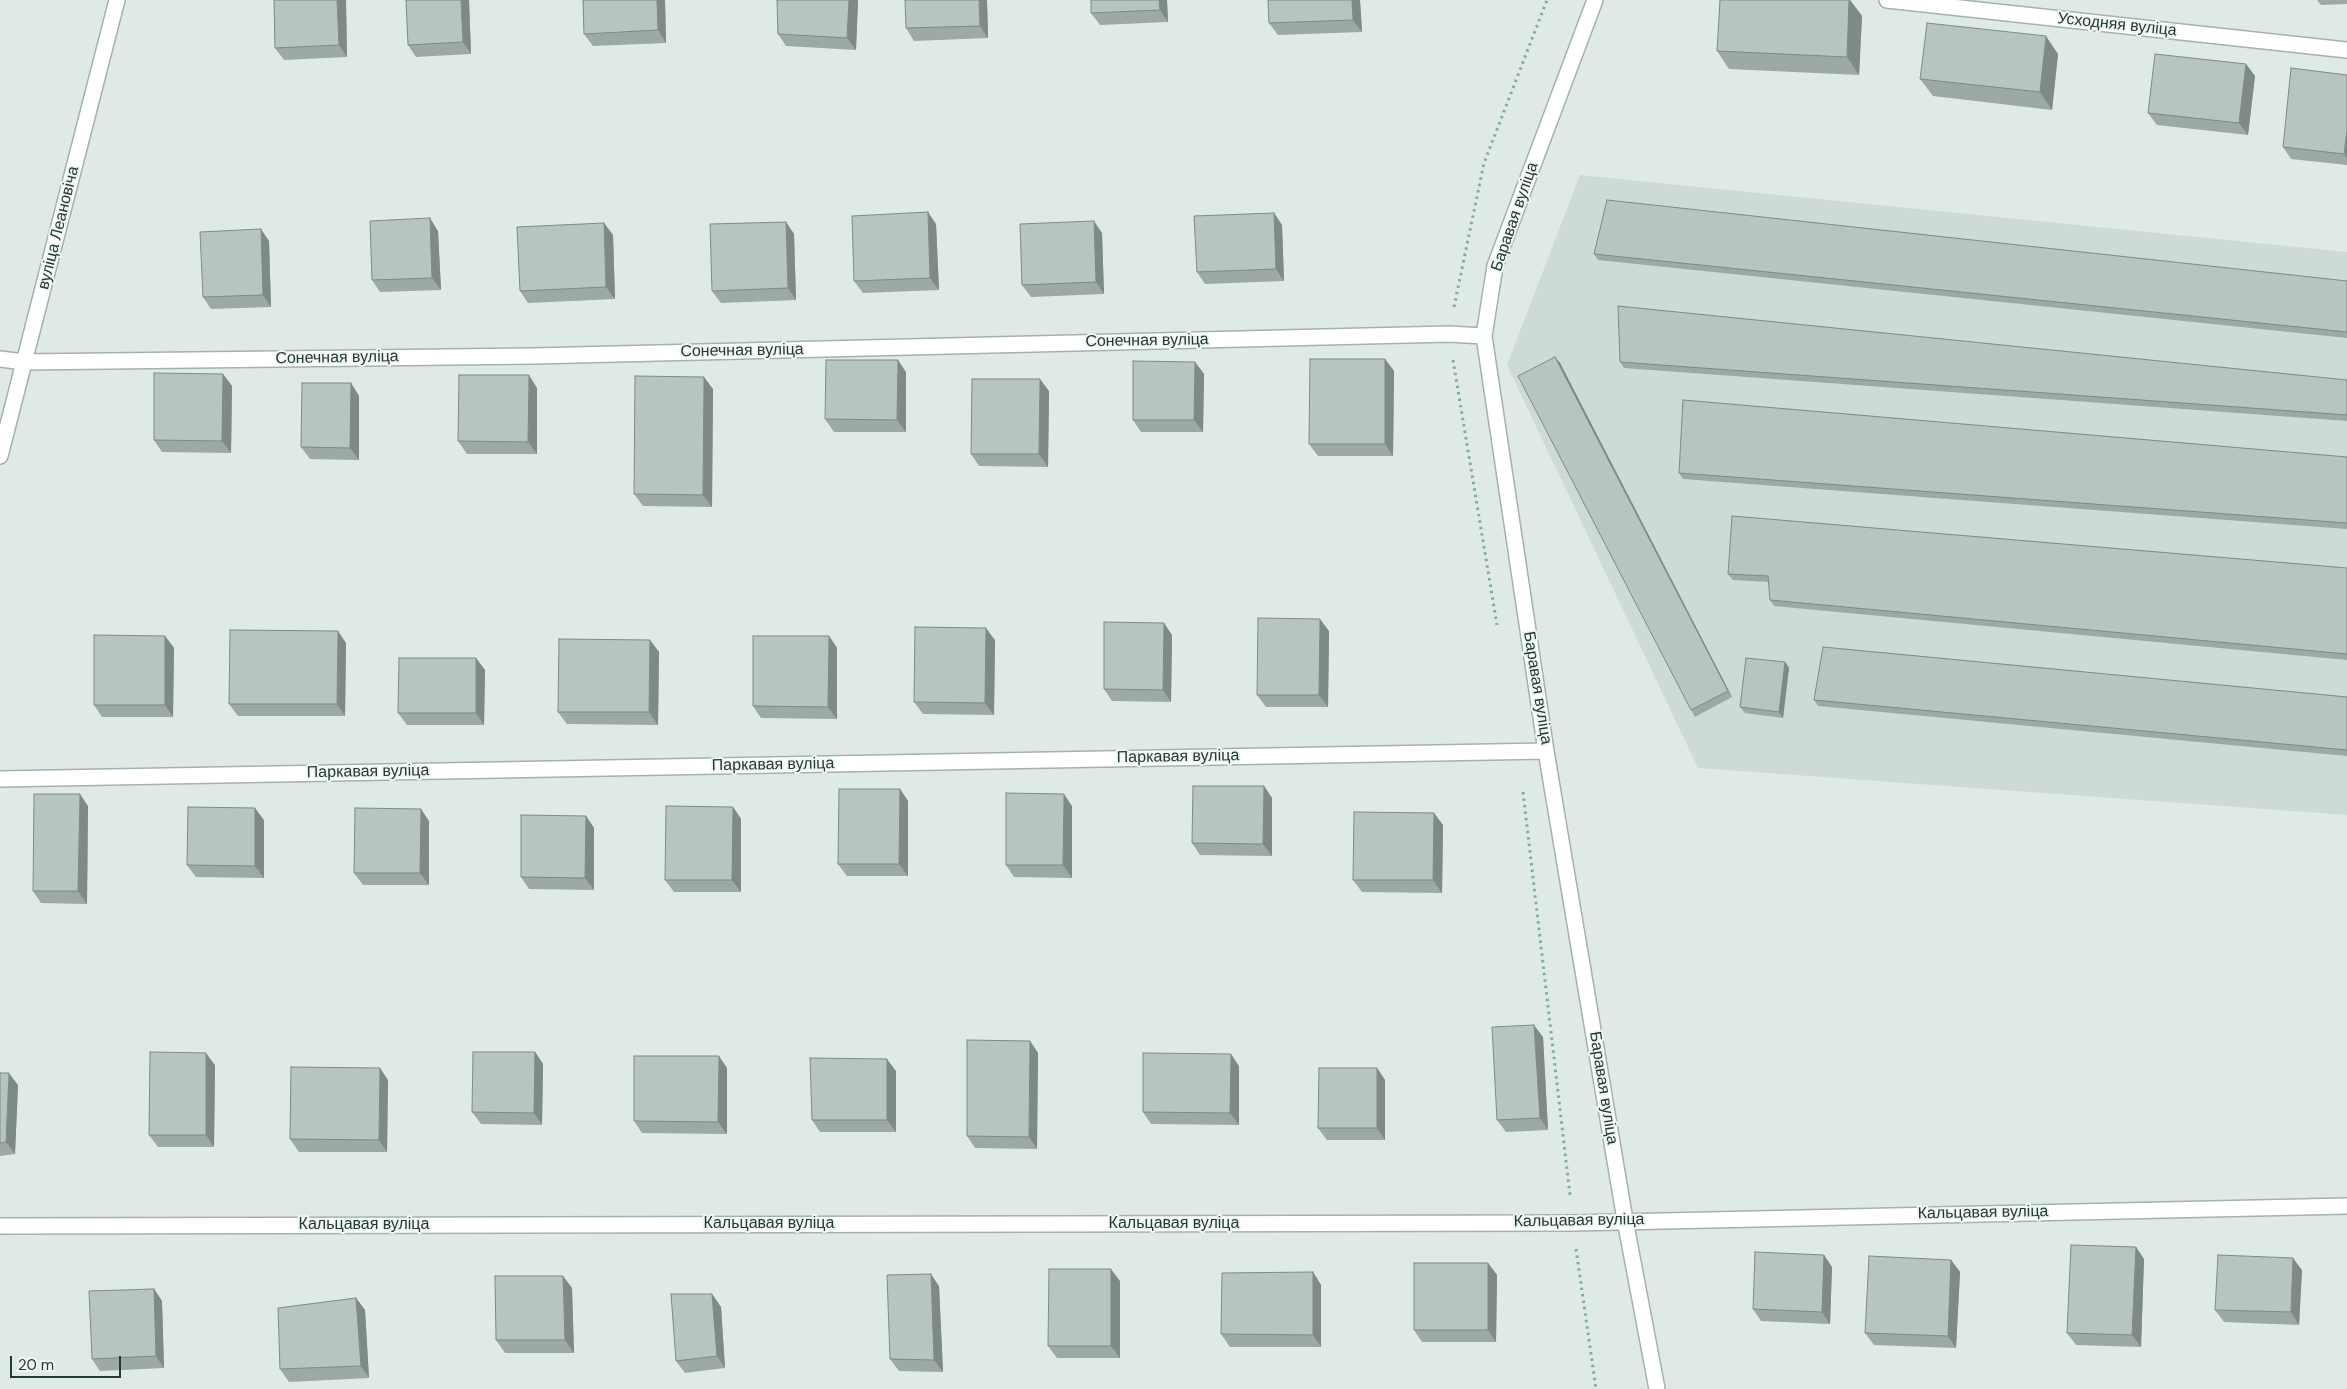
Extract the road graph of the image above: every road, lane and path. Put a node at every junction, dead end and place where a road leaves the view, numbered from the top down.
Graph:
1 (117, 0) edge
2 (1594, 0) edge
3 (1887, 0) edge
4 (2347, 50) edge
5 (1484, 336) junction
6 (0, 359) edge
7 (24, 362) junction
8 (0, 456) edge
9 (1546, 751) junction
10 (0, 779) edge
11 (2347, 1206) edge
12 (1625, 1220) junction
13 (0, 1226) edge
14 (1657, 1389) edge

1 - 7 street, вуліца Леановіча
2 - 5 street, Баравая вуліца
3 - 4 street, Усходняя вуліца
5 - 7 street, Сонечная вуліца
5 - 9 street, Баравая вуліца
6 - 7 street, Сонечная вуліца
7 - 8 street, вуліца Леановіча
9 - 10 street, Паркавая вуліца
9 - 12 street, Баравая вуліца
11 - 12 street, Кальцавая вуліца
12 - 13 street, Кальцавая вуліца
12 - 14 street, Баравая вуліца

